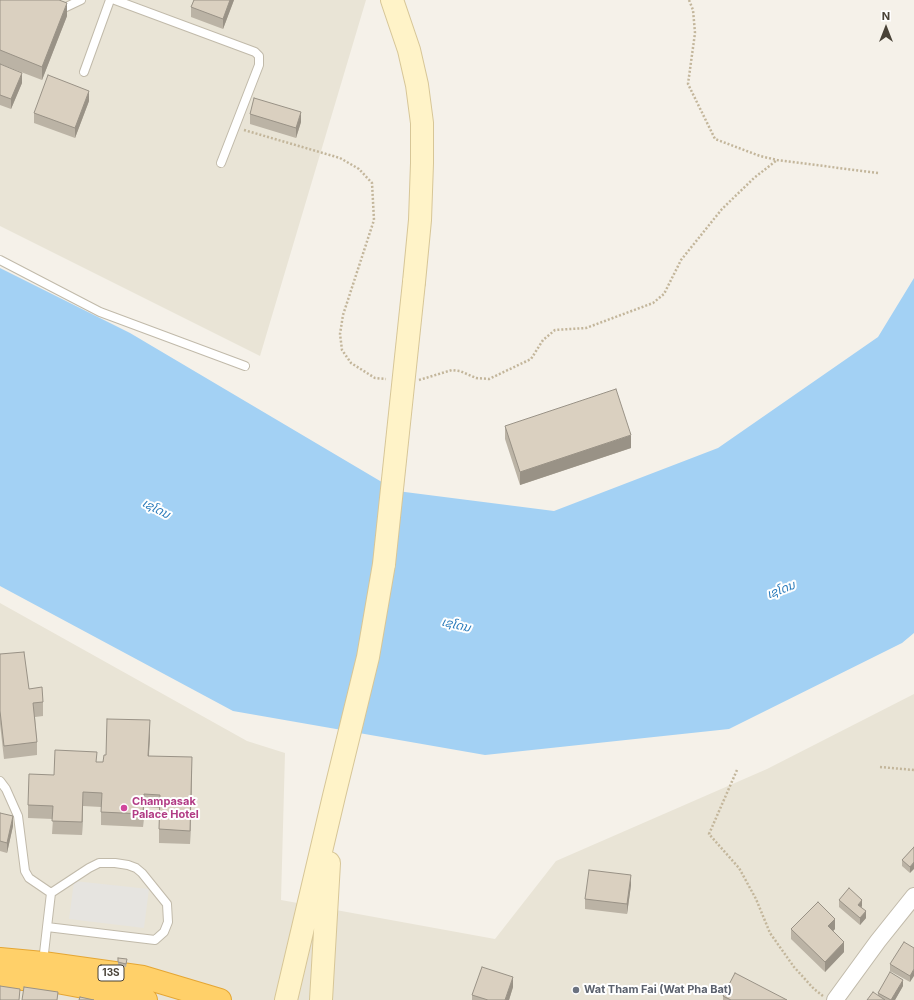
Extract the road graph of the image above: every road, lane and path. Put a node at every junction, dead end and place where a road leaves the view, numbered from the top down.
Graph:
1 (81, 0) edge
2 (110, 0) edge
3 (115, 0) edge
4 (392, 0) edge
5 (689, 0) edge
6 (50, 8) edge
7 (84, 72) dead end
8 (777, 160) junction
9 (221, 163) dead end
10 (878, 173) dead end
11 (0, 260) edge
12 (664, 294) dead end
13 (245, 366) dead end
14 (880, 767) dead end
15 (737, 770) dead end
16 (914, 770) edge
17 (0, 782) edge
18 (334, 796) junction
19 (51, 893) junction
20 (914, 896) edge
21 (47, 927) junction
22 (0, 959) edge
23 (43, 963) junction
24 (0, 977) edge
25 (146, 1000) edge
26 (220, 1000) edge
27 (286, 1000) edge
28 (321, 1000) edge
29 (828, 1000) edge
30 (835, 1000) edge

1 - 6 lane
2 - 7 lane
3 - 9 lane
4 - 18 street, bridge
5 - 8 path
8 - 10 path
8 - 12 path
11 - 13 lane
14 - 16 path
15 - 29 path
17 - 19 lane
18 - 27 street
18 - 28 street
19 - 21 lane
19 - 21 lane
20 - 30 street
21 - 23 lane
22 - 23 highway, 13S
23 - 26 highway, 13S
24 - 25 highway, 13S

